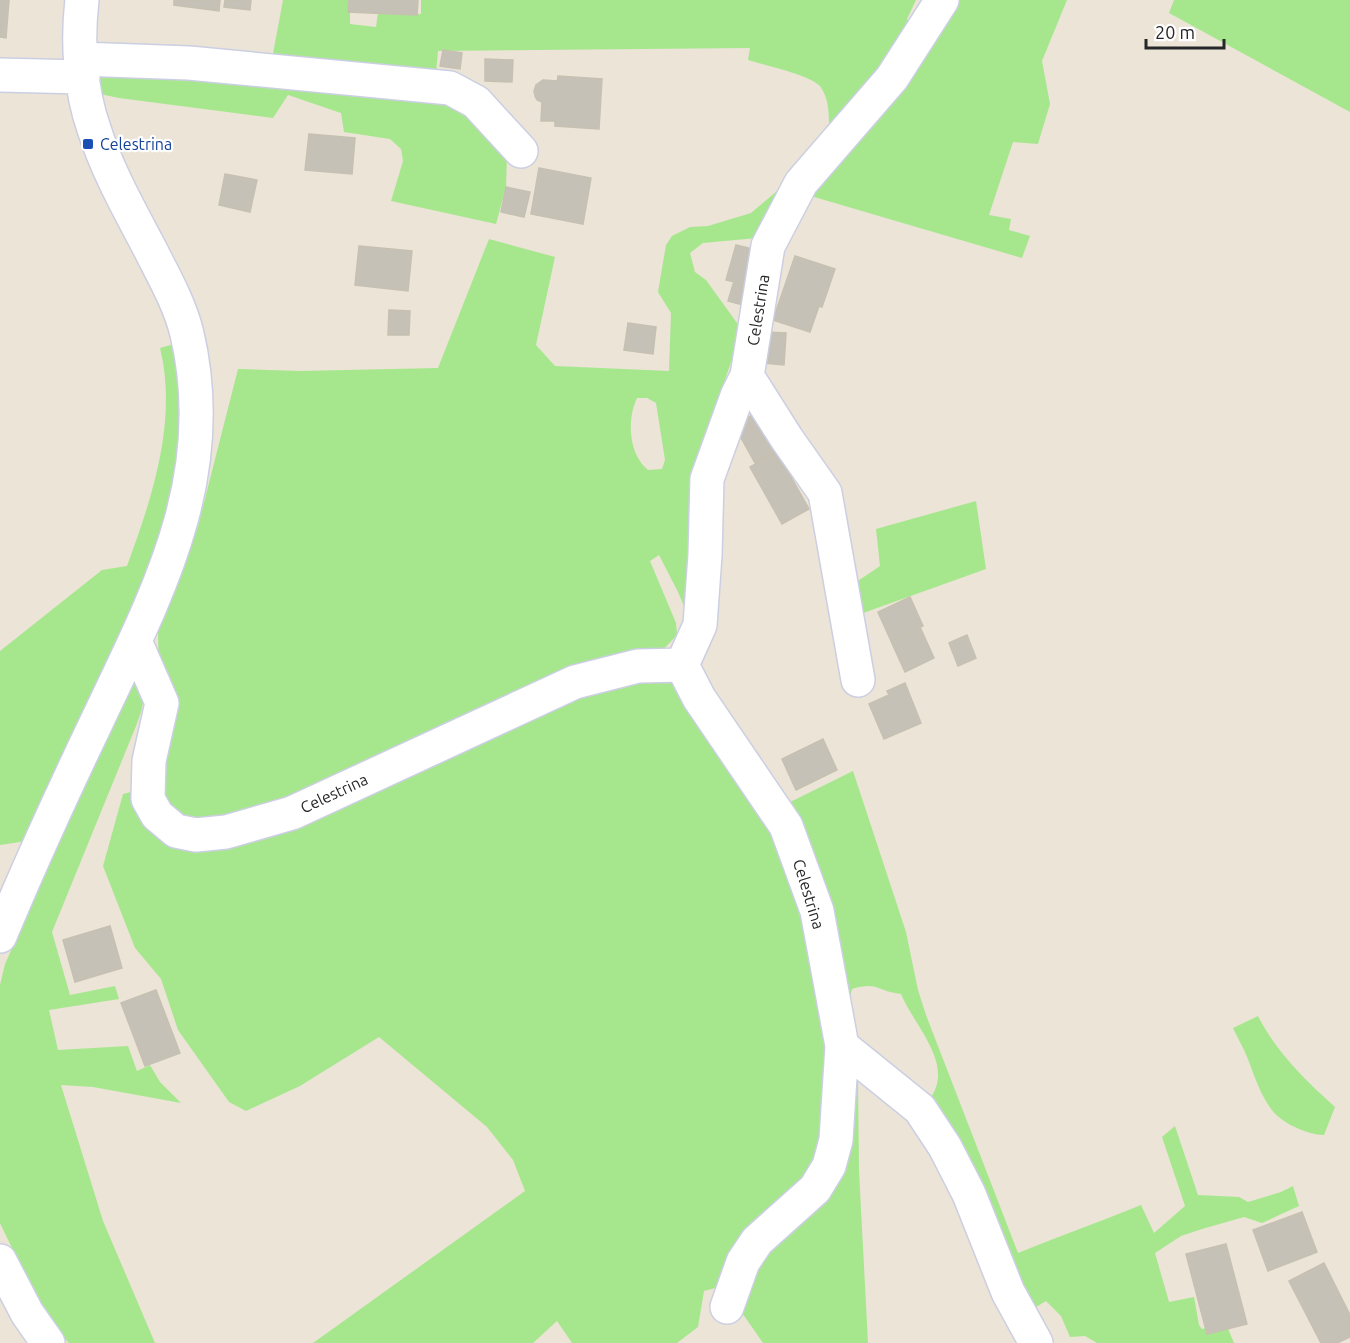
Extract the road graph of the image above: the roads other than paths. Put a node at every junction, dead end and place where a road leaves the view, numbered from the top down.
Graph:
1 (82, 0) edge
2 (942, 0) edge
3 (82, 68) junction
4 (0, 75) edge
5 (521, 151) dead end
6 (747, 376) junction
7 (135, 641) junction
8 (682, 665) junction
9 (858, 680) dead end
10 (0, 936) edge
11 (842, 1046) junction
12 (0, 1261) edge
13 (727, 1307) dead end
14 (48, 1343) edge
15 (1036, 1343) edge

1 - 3 street
2 - 6 street, Celestrina
3 - 4 street
3 - 5 street
3 - 7 street
6 - 8 street, Celestrina
6 - 9 street
7 - 8 street, Celestrina
7 - 10 street
8 - 11 street, Celestrina
11 - 13 street, Celestrina
11 - 15 street
12 - 14 street

